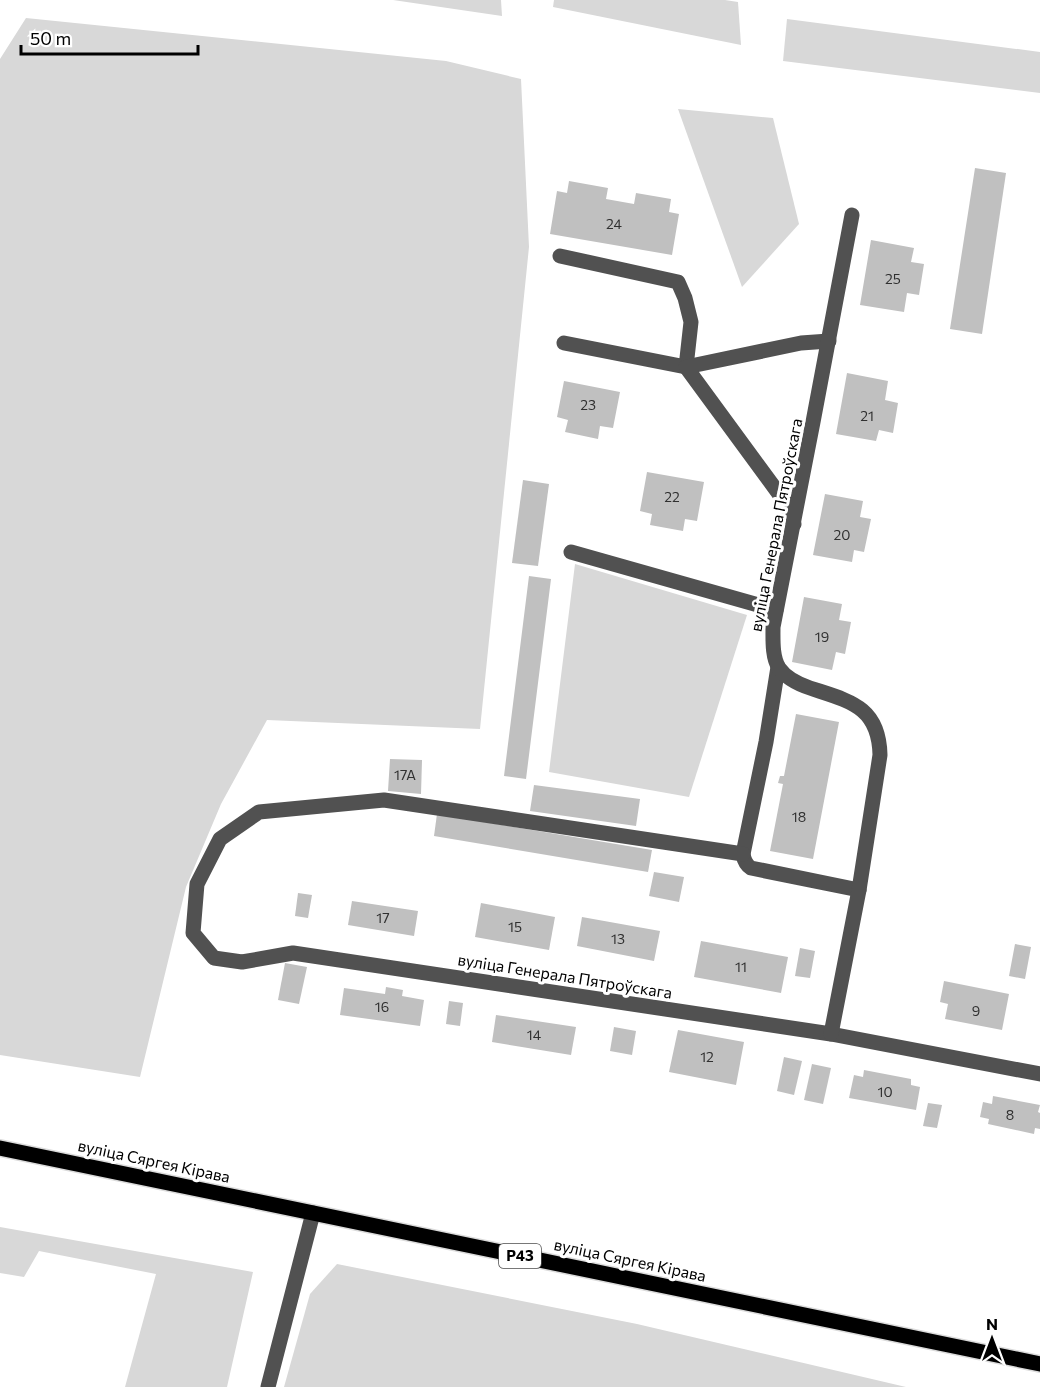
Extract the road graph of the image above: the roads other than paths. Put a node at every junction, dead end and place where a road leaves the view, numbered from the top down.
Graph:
1 (852, 215) dead end
2 (561, 256) dead end
3 (829, 341) junction
4 (564, 343) dead end
5 (686, 367) junction
6 (794, 524) junction
7 (572, 552) dead end
8 (776, 610) junction
9 (778, 667) junction
10 (743, 854) junction
11 (859, 890) junction
12 (831, 1034) junction
13 (1040, 1074) edge
14 (0, 1148) edge
15 (314, 1213) junction
16 (1040, 1364) edge
17 (268, 1387) edge

1 - 3 street, вуліца Генерала Пятроўскага
2 - 5 street
3 - 5 street
3 - 6 street, вуліца Генерала Пятроўскага
4 - 5 street
5 - 6 street
6 - 8 street, вуліца Генерала Пятроўскага
7 - 8 street
8 - 9 street, вуліца Генерала Пятроўскага
9 - 10 street
9 - 11 street
10 - 11 street
10 - 12 street, вуліца Генерала Пятроўскага
11 - 12 street
12 - 13 street, вуліца Генерала Пятроўскага
14 - 15 main road, вуліца Сяргея Кірава / Р43
15 - 16 main road, вуліца Сяргея Кірава / Р43
15 - 17 street

